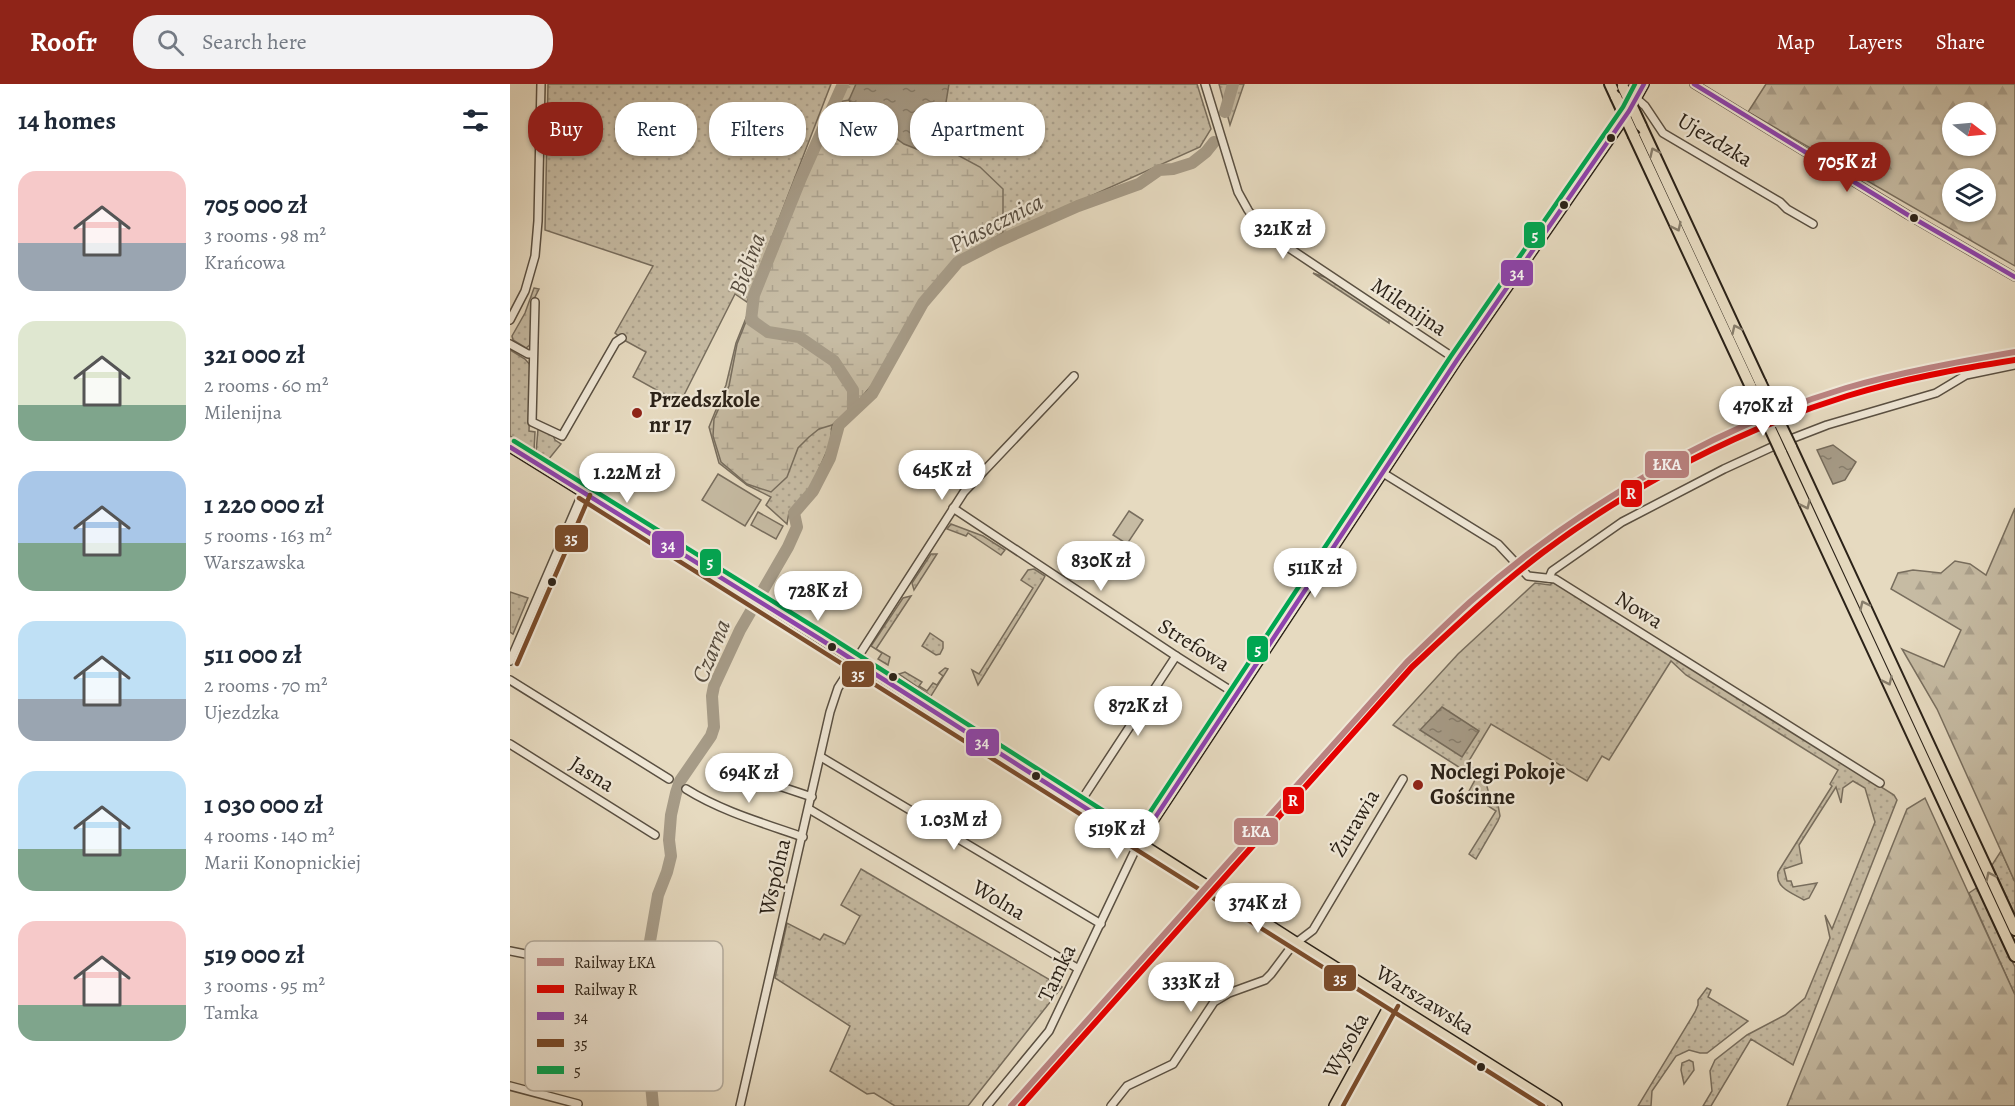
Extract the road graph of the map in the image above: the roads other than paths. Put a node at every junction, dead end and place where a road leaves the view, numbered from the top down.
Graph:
1 (541, 84) edge
2 (1204, 84) edge
3 (1610, 84) edge
4 (1644, 84) edge
5 (1694, 84) edge
6 (1622, 85) edge
7 (1637, 99) junction
8 (1813, 224) dead end
9 (2015, 277) edge
10 (535, 302) dead end
11 (510, 320) edge
12 (622, 338) dead end
13 (510, 344) edge
14 (534, 354) junction
15 (1457, 360) junction
16 (2015, 365) edge
17 (1074, 376) dead end
18 (1756, 384) junction
19 (510, 447) edge
20 (1786, 449) junction
21 (1383, 473) junction
22 (586, 495) junction
23 (953, 508) junction
24 (1549, 578) junction
25 (1176, 656) junction
26 (510, 661) edge
27 (855, 662) junction
28 (510, 680) edge
29 (1236, 693) junction
30 (510, 744) edge
31 (821, 757) junction
32 (725, 768) dead end
33 (669, 779) dead end
34 (1402, 779) dead end
35 (1880, 783) dead end
36 (686, 789) dead end
37 (812, 797) junction
38 (1079, 804) junction
39 (809, 809) junction
40 (655, 835) dead end
41 (803, 837) junction
42 (1139, 842) junction
43 (1101, 924) junction
44 (2015, 930) edge
45 (1296, 942) junction
46 (510, 951) edge
47 (525, 954) edge
48 (2015, 956) edge
49 (1077, 968) junction
50 (1391, 1002) junction
51 (510, 1086) edge
52 (525, 1090) edge
53 (529, 1091) edge
54 (578, 1104) dead end
55 (740, 1106) edge
56 (987, 1106) edge
57 (1111, 1106) edge
58 (1334, 1106) edge
59 (1557, 1106) edge

1 - 11 street
2 - 15 street, Milenijna
3 -> 18 highway, bridge
4 - 7 main road
5 - 9 street
18 -> 6 highway, bridge
7 - 8 street, Ujezdzka
7 - 15 main road
10 - 14 street
12 - 14 street
13 - 14 street
15 - 21 main road
16 - 24 street
17 - 23 street, Wspólna
18 - 20 highway, bridge
19 - 22 main road, Warszawska
44 -> 20 highway
20 -> 48 highway
21 - 24 street, Nowa
21 - 29 main road
22 - 26 street
22 - 27 main road, Warszawska
23 - 25 street, Strefowa
23 - 27 street, Wspólna
24 - 35 street, Nowa
25 - 29 street, Strefowa
25 - 38 street
27 - 31 street, Wspólna
27 - 38 main road, Warszawska
28 - 33 street
29 - 42 main road
30 - 40 street, Jasna
31 - 37 street, Wspólna
31 - 43 street
32 - 37 street
34 - 45 street, Żurawia
36 - 41 street
37 - 39 street, Wspólna
38 - 42 main road, Warszawska
39 - 41 street, Wspólna
39 - 49 street, Wolna
41 - 55 street, Wspólna
42 - 43 street, Tamka
42 - 45 main road, Warszawska
43 - 49 street, Tamka
45 - 50 main road, Warszawska
45 - 57 street, Żurawia
46 - 47 street
49 - 56 street, Tamka
50 - 58 main road, Wysoka
50 - 59 main road, Warszawska
51 - 52 street
53 - 54 street

